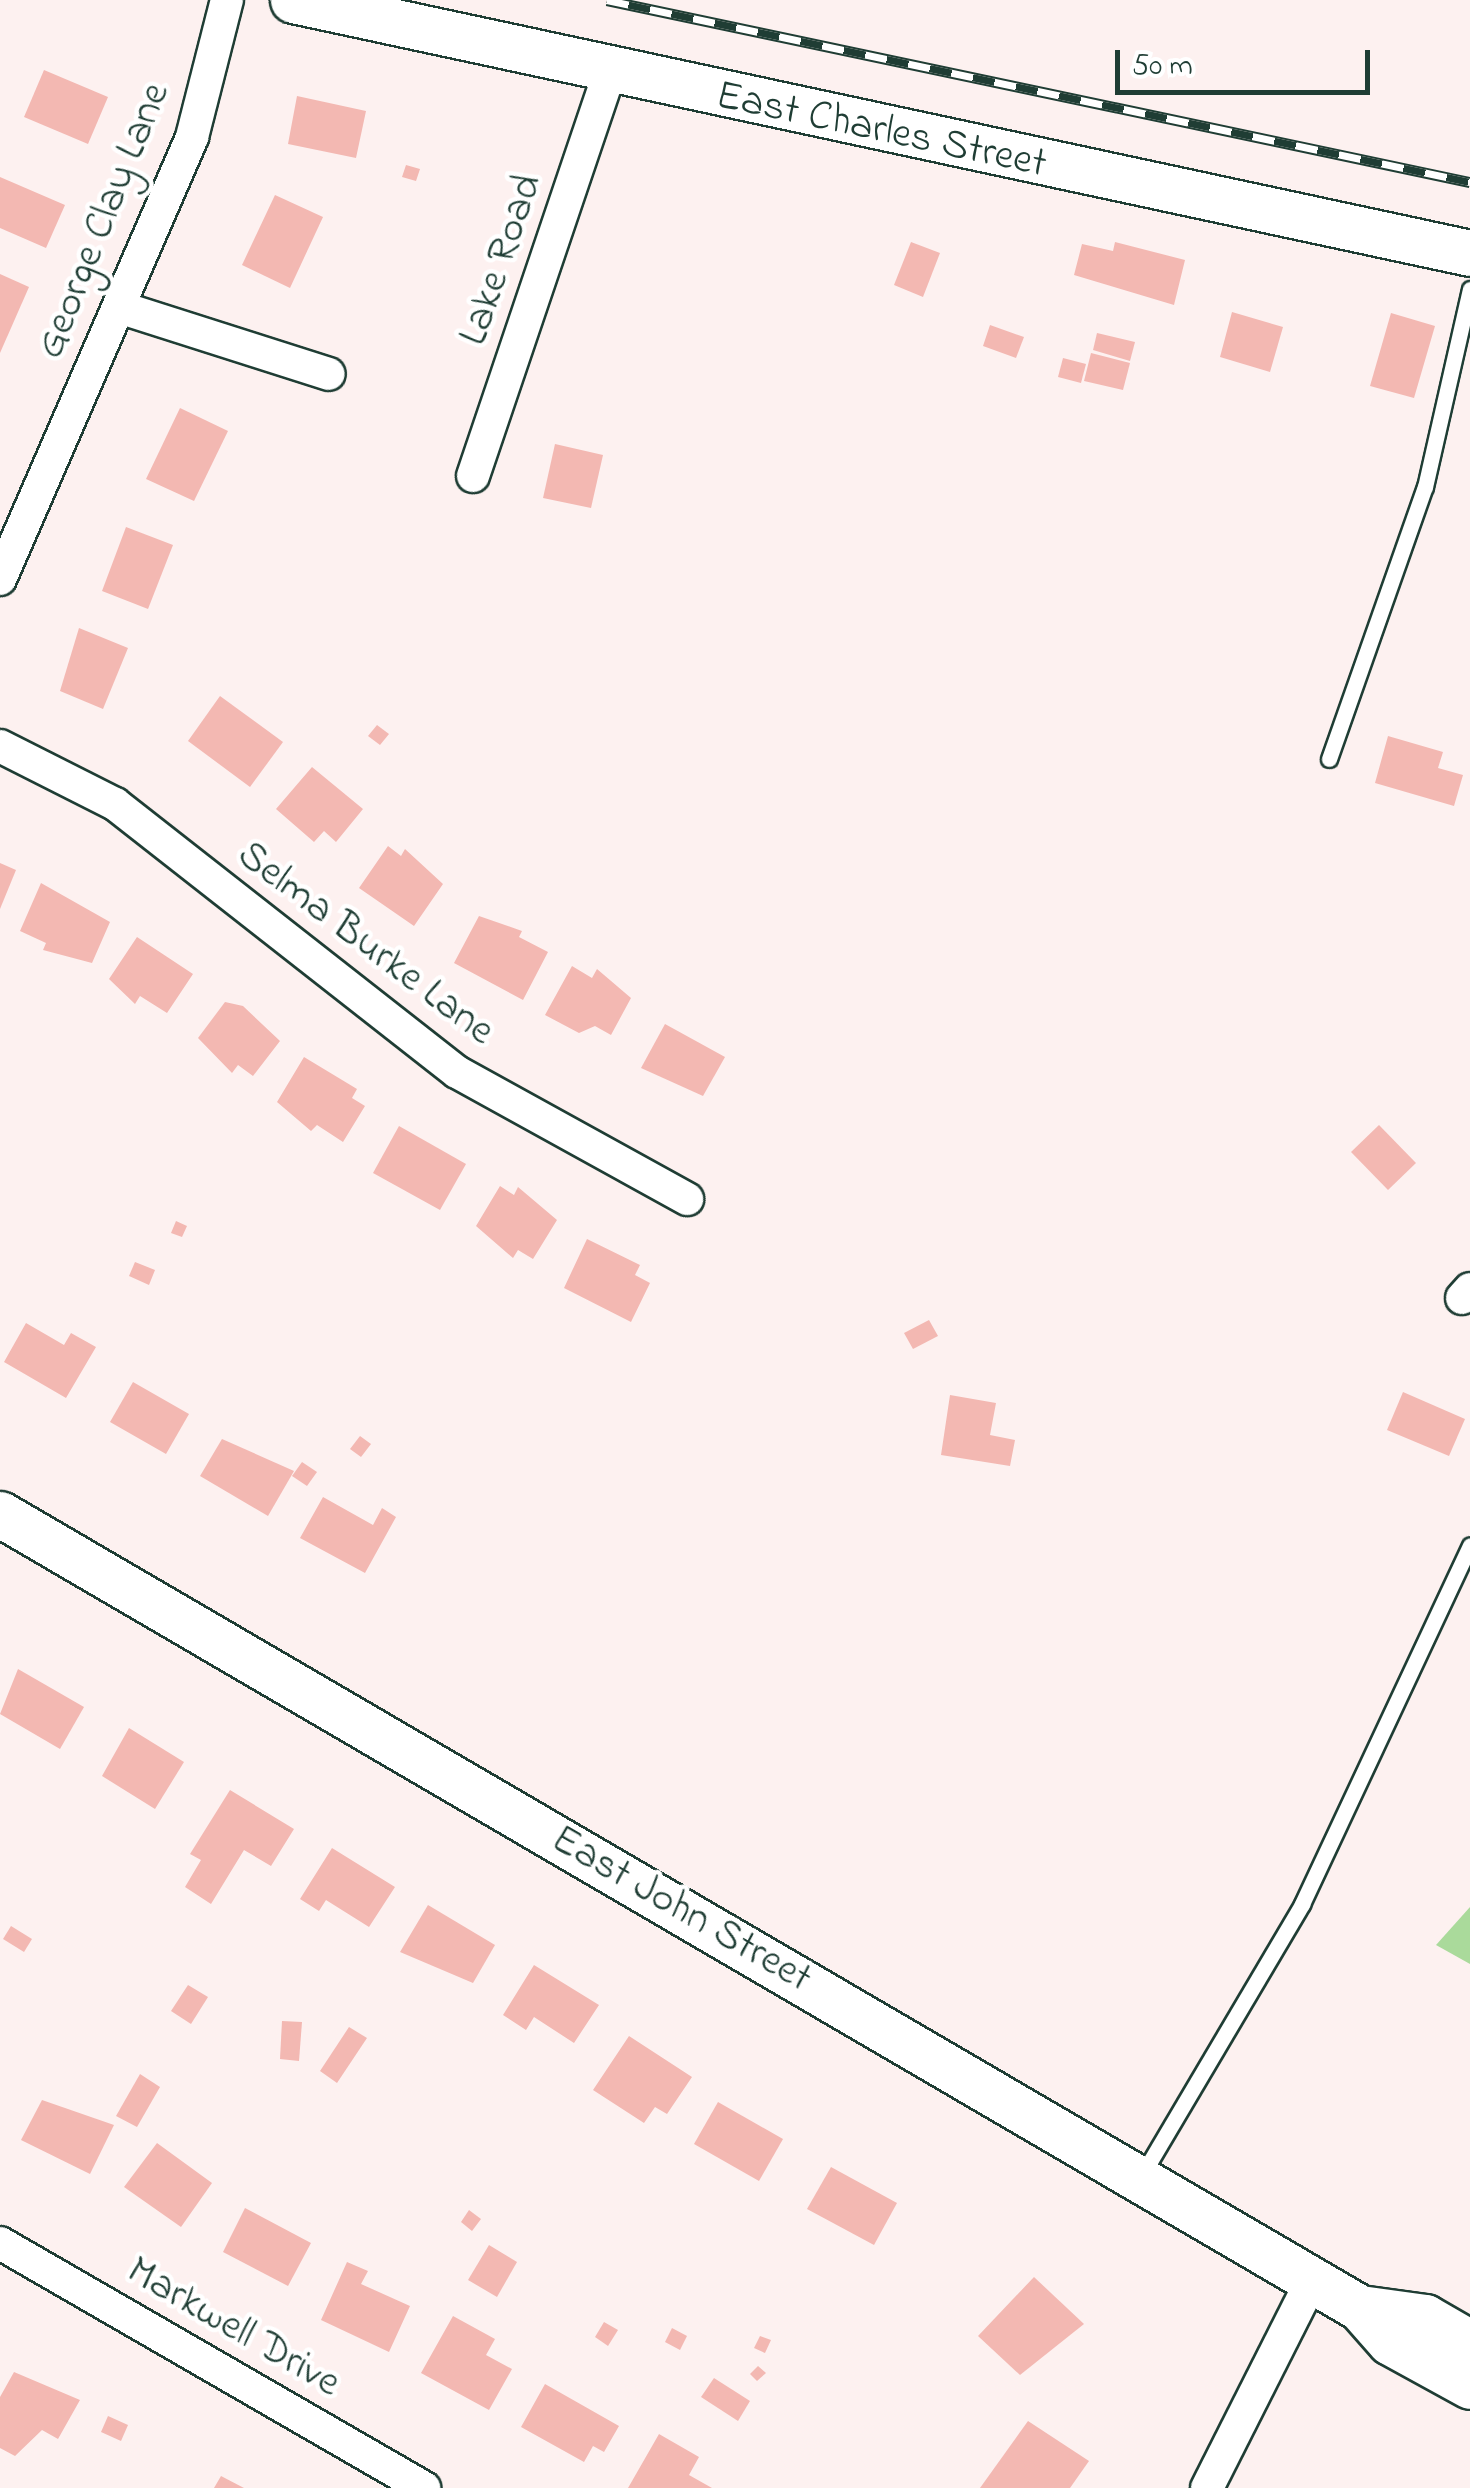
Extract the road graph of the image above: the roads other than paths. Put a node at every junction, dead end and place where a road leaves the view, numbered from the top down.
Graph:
1 (226, 0) edge
2 (293, 0) edge
3 (610, 71) junction
4 (1470, 254) edge
5 (1470, 289) edge
6 (119, 307) junction
7 (330, 374) dead end
8 (473, 476) dead end
9 (0, 580) edge
10 (0, 746) edge
11 (1329, 759) dead end
12 (687, 1198) dead end
13 (0, 1514) edge
14 (1470, 1545) edge
15 (1138, 2183) junction
16 (0, 2243) edge
17 (1312, 2280) junction
18 (1360, 2308) junction
19 (1470, 2343) edge
20 (1470, 2386) edge
21 (412, 2485) edge
22 (1207, 2488) edge

1 - 6 street, George Clay Lane
2 - 3 main road, East Charles Street
3 - 4 main road, East Charles Street
3 - 8 street, Lake Road
5 - 11 lane
6 - 7 street
6 - 9 street, George Clay Lane
10 - 12 street, Selma Burke Lane
13 - 15 main road, East John Street
14 - 15 lane
15 - 17 main road, East John Street
16 - 21 street, Markwell Drive
17 - 18 main road, East John Street
17 - 22 street
18 - 19 main road, East John Street
18 - 20 main road, East John Street

